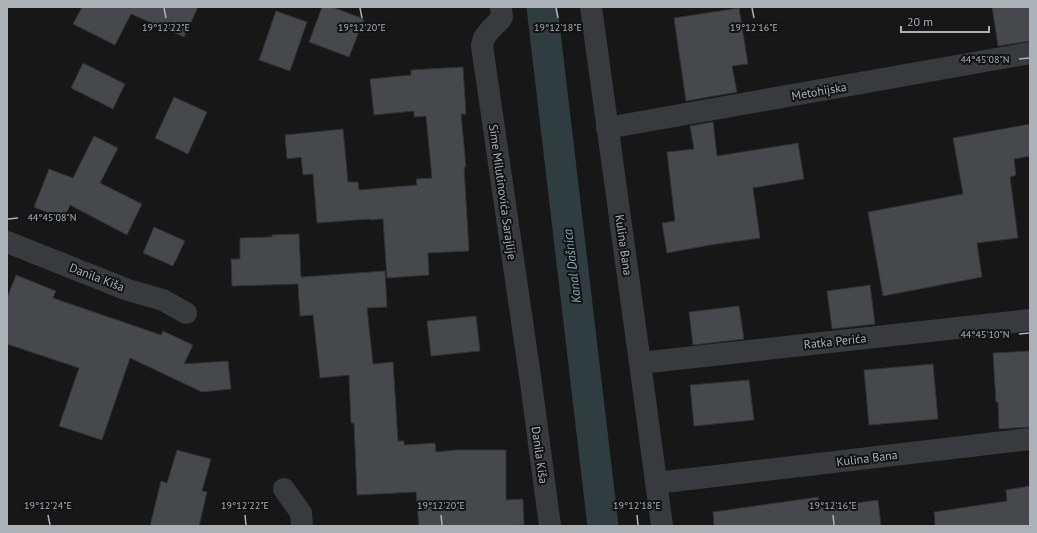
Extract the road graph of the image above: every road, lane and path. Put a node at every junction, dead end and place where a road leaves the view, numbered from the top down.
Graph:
1 (501, 7) edge
2 (591, 7) edge
3 (1030, 53) edge
4 (607, 128) junction
5 (7, 242) edge
6 (186, 313) dead end
7 (1030, 320) edge
8 (640, 363) junction
9 (531, 383) joint
10 (1030, 439) edge
11 (656, 483) junction
12 (284, 490) dead end
13 (302, 526) edge
14 (550, 526) edge
15 (662, 526) edge

1 - 9 street, Sime Milutinovića Sarajlije
2 - 4 street, Kulina Bana
3 - 4 street, Metohijska
4 - 8 street, Kulina Bana
5 - 6 street, Danila Kiša
7 - 8 street, Ratka Perića
8 - 11 street, Kulina Bana
9 - 14 street, Danila Kiša
10 - 11 street, Kulina Bana
11 - 15 street, Kulina Bana
12 - 13 street

